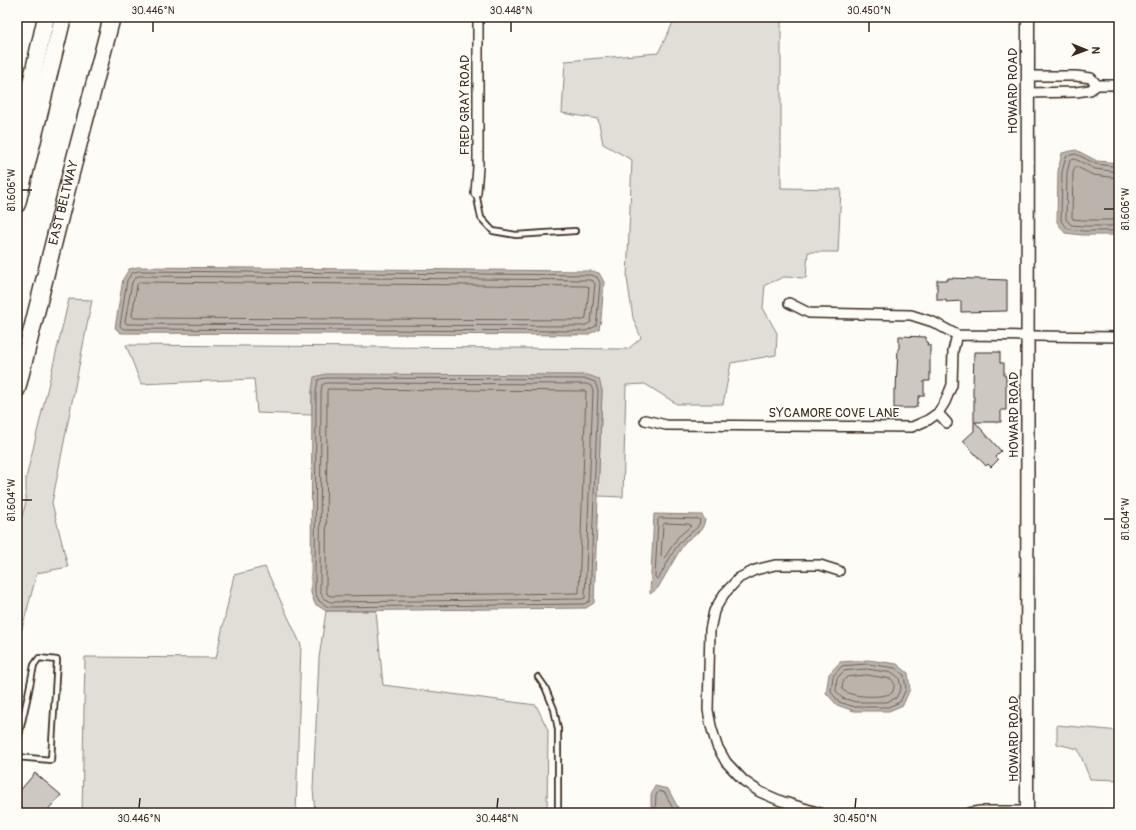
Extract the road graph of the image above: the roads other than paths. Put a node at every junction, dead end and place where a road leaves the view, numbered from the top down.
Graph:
1 (46, 17) edge
2 (63, 17) edge
3 (112, 17) edge
4 (478, 17) edge
5 (1028, 17) edge
6 (1027, 76) junction
7 (1097, 85) junction
8 (1119, 85) edge
9 (1027, 93) junction
10 (17, 144) edge
11 (476, 193) joint
12 (17, 204) edge
13 (575, 231) dead end
14 (790, 303) dead end
15 (957, 335) junction
16 (1028, 336) junction
17 (1119, 337) edge
18 (17, 389) edge
19 (938, 413) junction
20 (646, 420) dead end
21 (947, 422) dead end
22 (839, 571) dead end
23 (538, 677) dead end
24 (17, 744) edge
25 (17, 758) edge
26 (1027, 812) edge
27 (558, 813) edge
28 (820, 813) edge
29 (969, 813) edge

1 - 10 highway
2 - 12 highway
3 - 18 highway, EAST BELTWAY
4 - 11 street, FRED GRAY ROAD
5 - 6 street, HOWARD ROAD
6 - 7 street
6 - 9 street, HOWARD ROAD
7 - 8 street
7 - 9 street
9 - 16 street, HOWARD ROAD
11 - 13 lane
14 - 15 street
15 - 16 street
15 - 19 street
16 - 17 street
16 - 26 street, HOWARD ROAD
19 - 20 street, SYCAMORE COVE LANE
19 - 21 street
22 - 28 street
23 - 27 lane
24 - 25 lane
26 - 29 street

